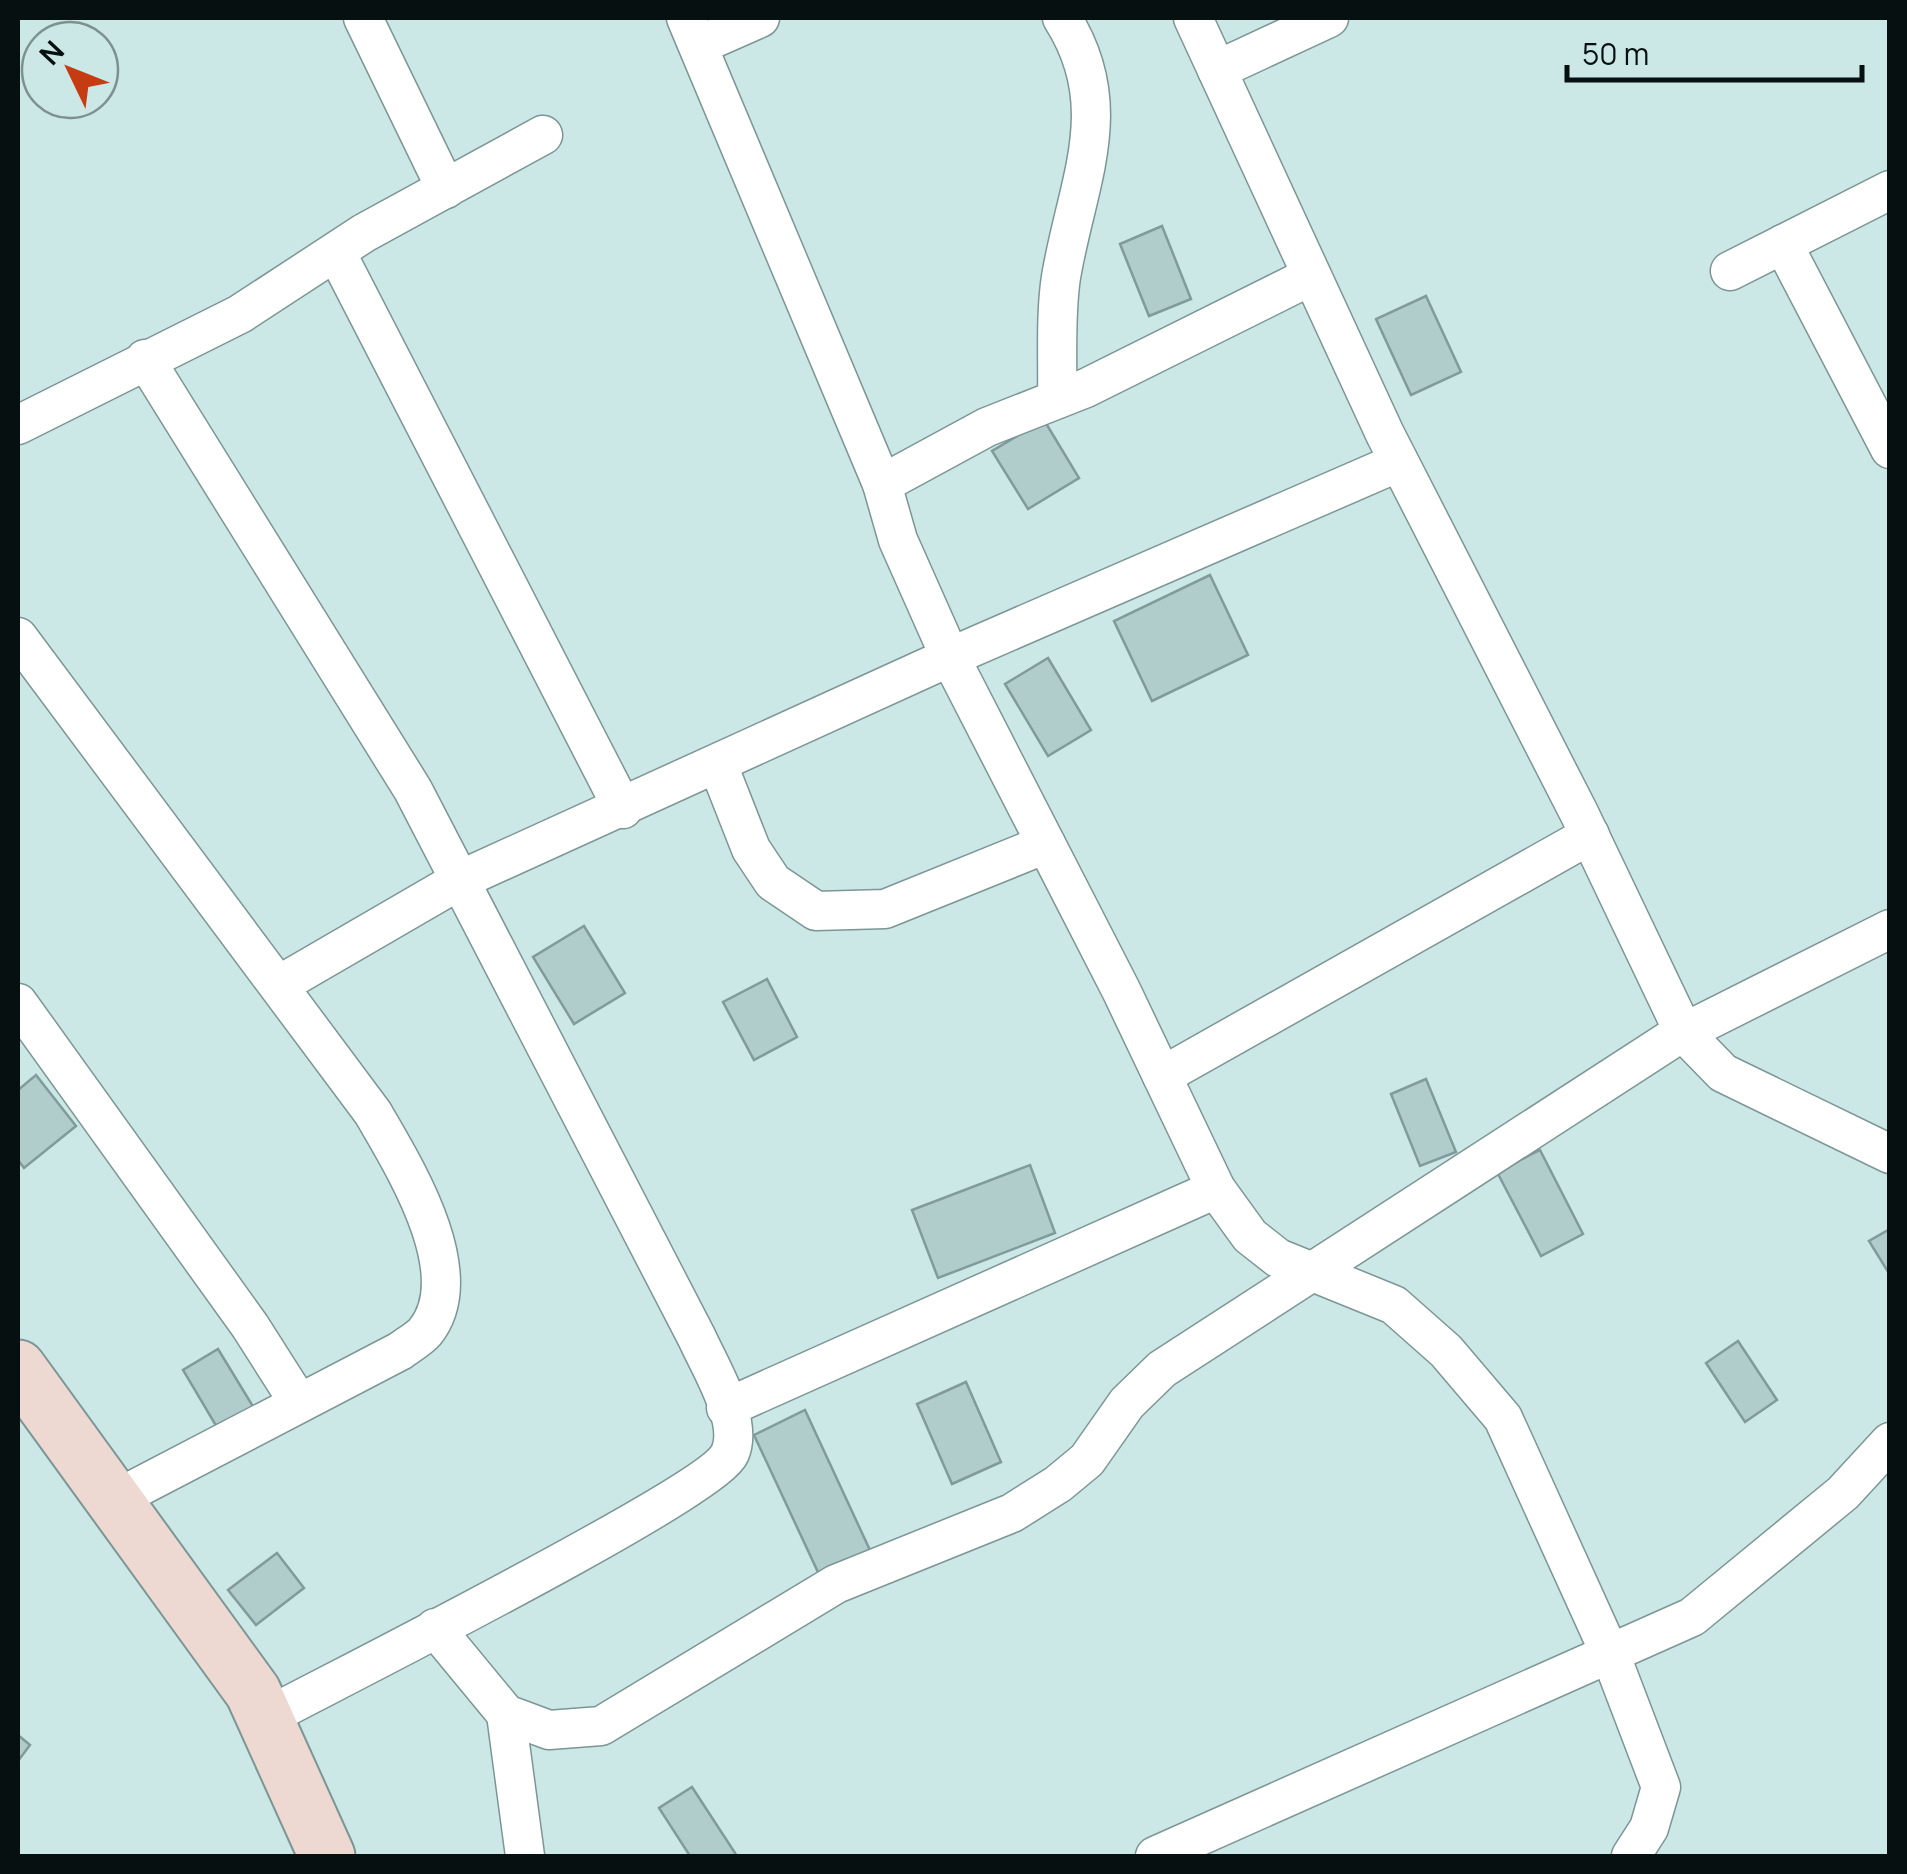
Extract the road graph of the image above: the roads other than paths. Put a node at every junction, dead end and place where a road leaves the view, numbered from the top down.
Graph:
1 (363, 18) edge
2 (760, 18) edge
3 (1062, 18) edge
4 (1193, 18) edge
5 (1329, 18) edge
6 (693, 31) edge
7 (1217, 70) junction
8 (542, 135) dead end
9 (446, 189) junction
10 (1890, 190) edge
11 (1783, 244) junction
12 (336, 252) junction
13 (1730, 271) dead end
14 (1311, 276) junction
15 (145, 359) junction
16 (1056, 400) junction
17 (18, 424) edge
18 (1890, 449) edge
19 (1400, 462) junction
20 (882, 484) junction
21 (18, 637) edge
22 (950, 658) junction
23 (718, 765) junction
24 (622, 809) junction
25 (1590, 835) junction
26 (1046, 844) junction
27 (460, 880) junction
28 (1890, 929) edge
29 (279, 985) junction
30 (18, 1003) edge
31 (1684, 1033) junction
32 (1162, 1076) junction
33 (1890, 1154) edge
34 (1216, 1189) junction
35 (1316, 1272) junction
36 (18, 1368) edge
37 (300, 1403) junction
38 (726, 1408) junction
39 (1890, 1442) edge
40 (114, 1500) junction
41 (435, 1628) junction
42 (1611, 1656) junction
43 (506, 1714) junction
44 (265, 1718) junction
45 (1636, 1855) edge
46 (328, 1856) edge
47 (525, 1856) edge
48 (1155, 1856) edge

1 - 9 street
2 - 6 street
3 - 16 street
4 - 7 street
5 - 7 street
6 - 20 street
7 - 14 street
8 - 9 street
9 - 12 street
10 - 11 street
11 - 13 street
11 - 18 street
12 - 15 street
12 - 24 street
14 - 16 street
14 - 19 street
15 - 17 street
15 - 27 street
16 - 20 street
19 - 22 street
19 - 25 street
20 - 22 street
21 - 29 street
22 - 23 street
22 - 26 street
23 - 24 street
23 - 26 street
24 - 27 street
25 - 31 street
25 - 32 street
26 - 32 street
27 - 29 street
27 - 38 street
28 - 31 street
29 - 37 street
30 - 37 street
31 - 33 street
31 - 35 street
32 - 34 street
34 - 35 street
34 - 38 street
35 - 42 street
35 - 43 street
36 - 40 street
37 - 40 street
38 - 41 street
39 - 42 street
40 - 44 street
41 - 43 street
41 - 44 street
42 - 45 street
42 - 48 street
43 - 47 street
44 - 46 street

